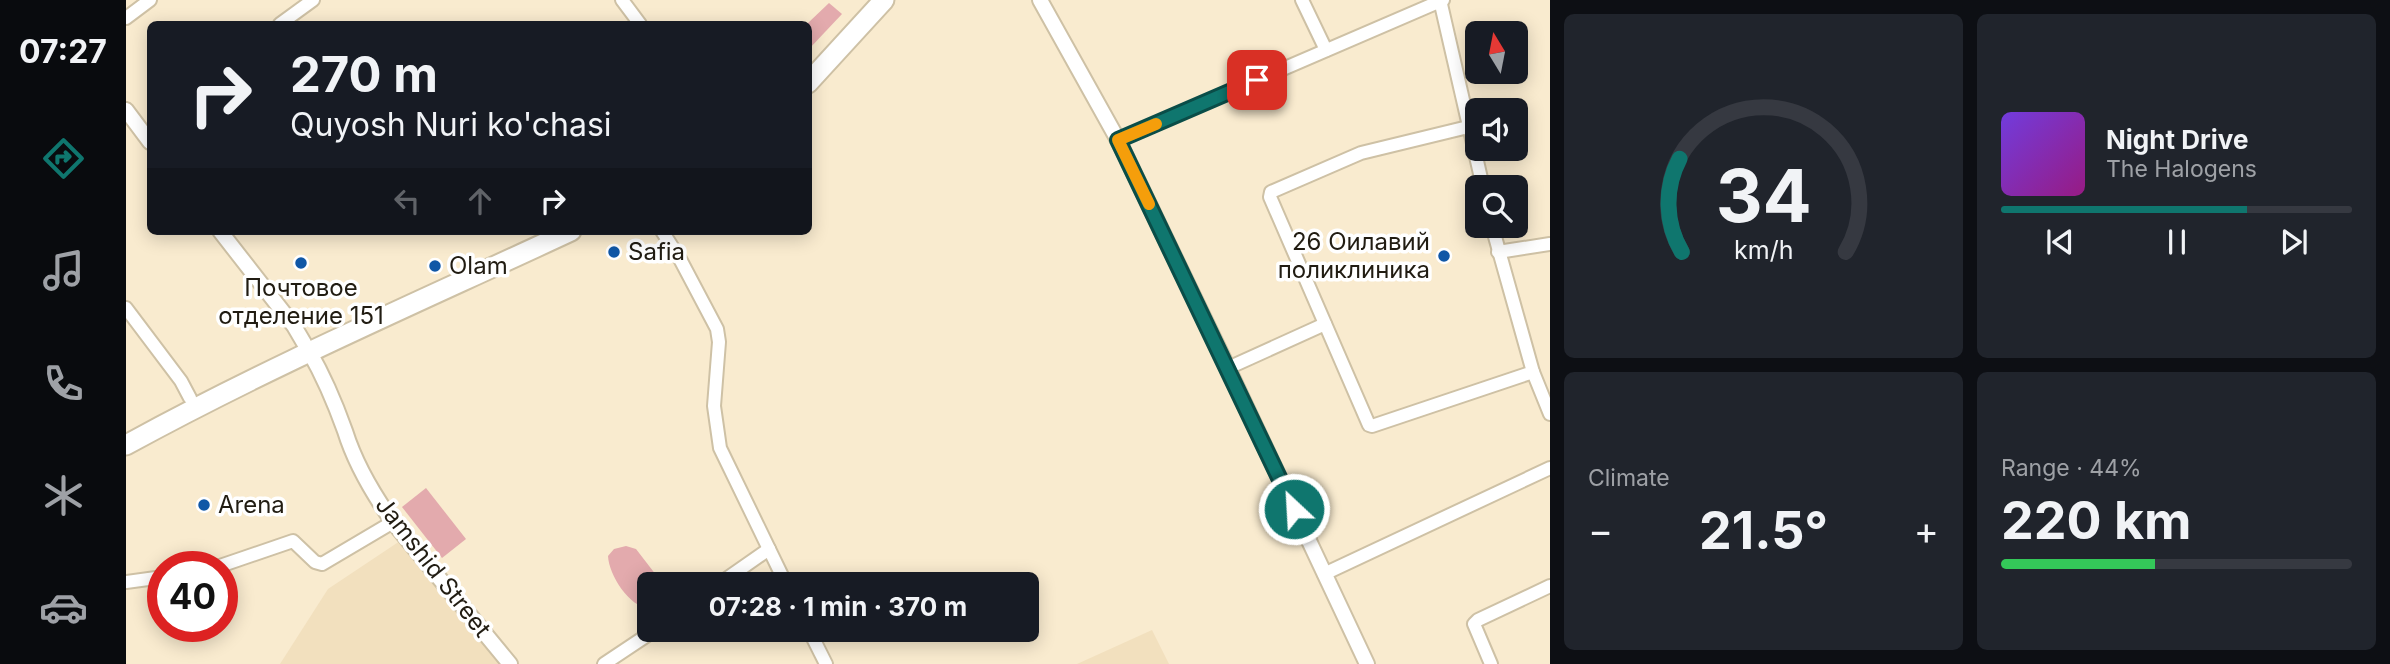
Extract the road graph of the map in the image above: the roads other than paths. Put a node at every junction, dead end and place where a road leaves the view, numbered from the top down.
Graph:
1 (150, 0) edge
2 (313, 0) edge
3 (622, 0) edge
4 (869, 0) edge
5 (884, 0) edge
6 (1040, 0) edge
7 (1302, 0) edge
8 (1441, 0) edge
9 (126, 18) edge
10 (283, 21) edge
11 (638, 21) edge
12 (1326, 50) junction
13 (812, 64) edge
14 (812, 79) edge
15 (126, 110) edge
16 (1465, 113) edge
17 (145, 124) edge
18 (1465, 128) edge
19 (1118, 140) junction
20 (223, 235) edge
21 (532, 235) edge
22 (561, 235) edge
23 (665, 235) edge
24 (1495, 238) edge
25 (1550, 244) edge
26 (1498, 252) junction
27 (126, 308) edge
28 (1325, 324) junction
29 (307, 347) junction
30 (1228, 368) junction
31 (1533, 372) junction
32 (193, 402) junction
33 (1550, 414) edge
34 (126, 433) edge
35 (126, 445) edge
36 (1550, 468) edge
37 (393, 522) junction
38 (769, 549) junction
39 (238, 560) edge
40 (736, 572) edge
41 (780, 572) edge
42 (1324, 574) junction
43 (147, 579) edge
44 (126, 582) edge
45 (1550, 586) edge
46 (637, 642) edge
47 (815, 642) edge
48 (510, 664) edge
49 (604, 664) edge
50 (826, 664) edge
51 (1367, 664) edge
52 (1491, 664) edge

1 - 9 street
2 - 10 street
3 - 11 street
4 - 13 main road
5 - 14 main road
6 - 19 street
7 - 12 street
8 - 12 street
8 - 16 street
12 - 19 street
15 - 17 street
18 - 28 street
19 - 30 street
20 - 29 street, Jamshid Street
21 - 29 main road
22 - 29 main road
23 - 38 street
24 - 26 street
25 - 26 street
26 - 31 street
27 - 32 street
28 - 30 street
28 - 31 street
29 - 32 main road
29 - 37 street, Jamshid Street
30 - 42 street
31 - 33 street
32 - 34 main road
32 - 35 main road
36 - 42 street
37 - 39 street
37 - 48 street, Jamshid Street
38 - 40 street
38 - 41 street
42 - 51 street
43 - 44 street
45 - 52 street
46 - 49 street
47 - 50 street

